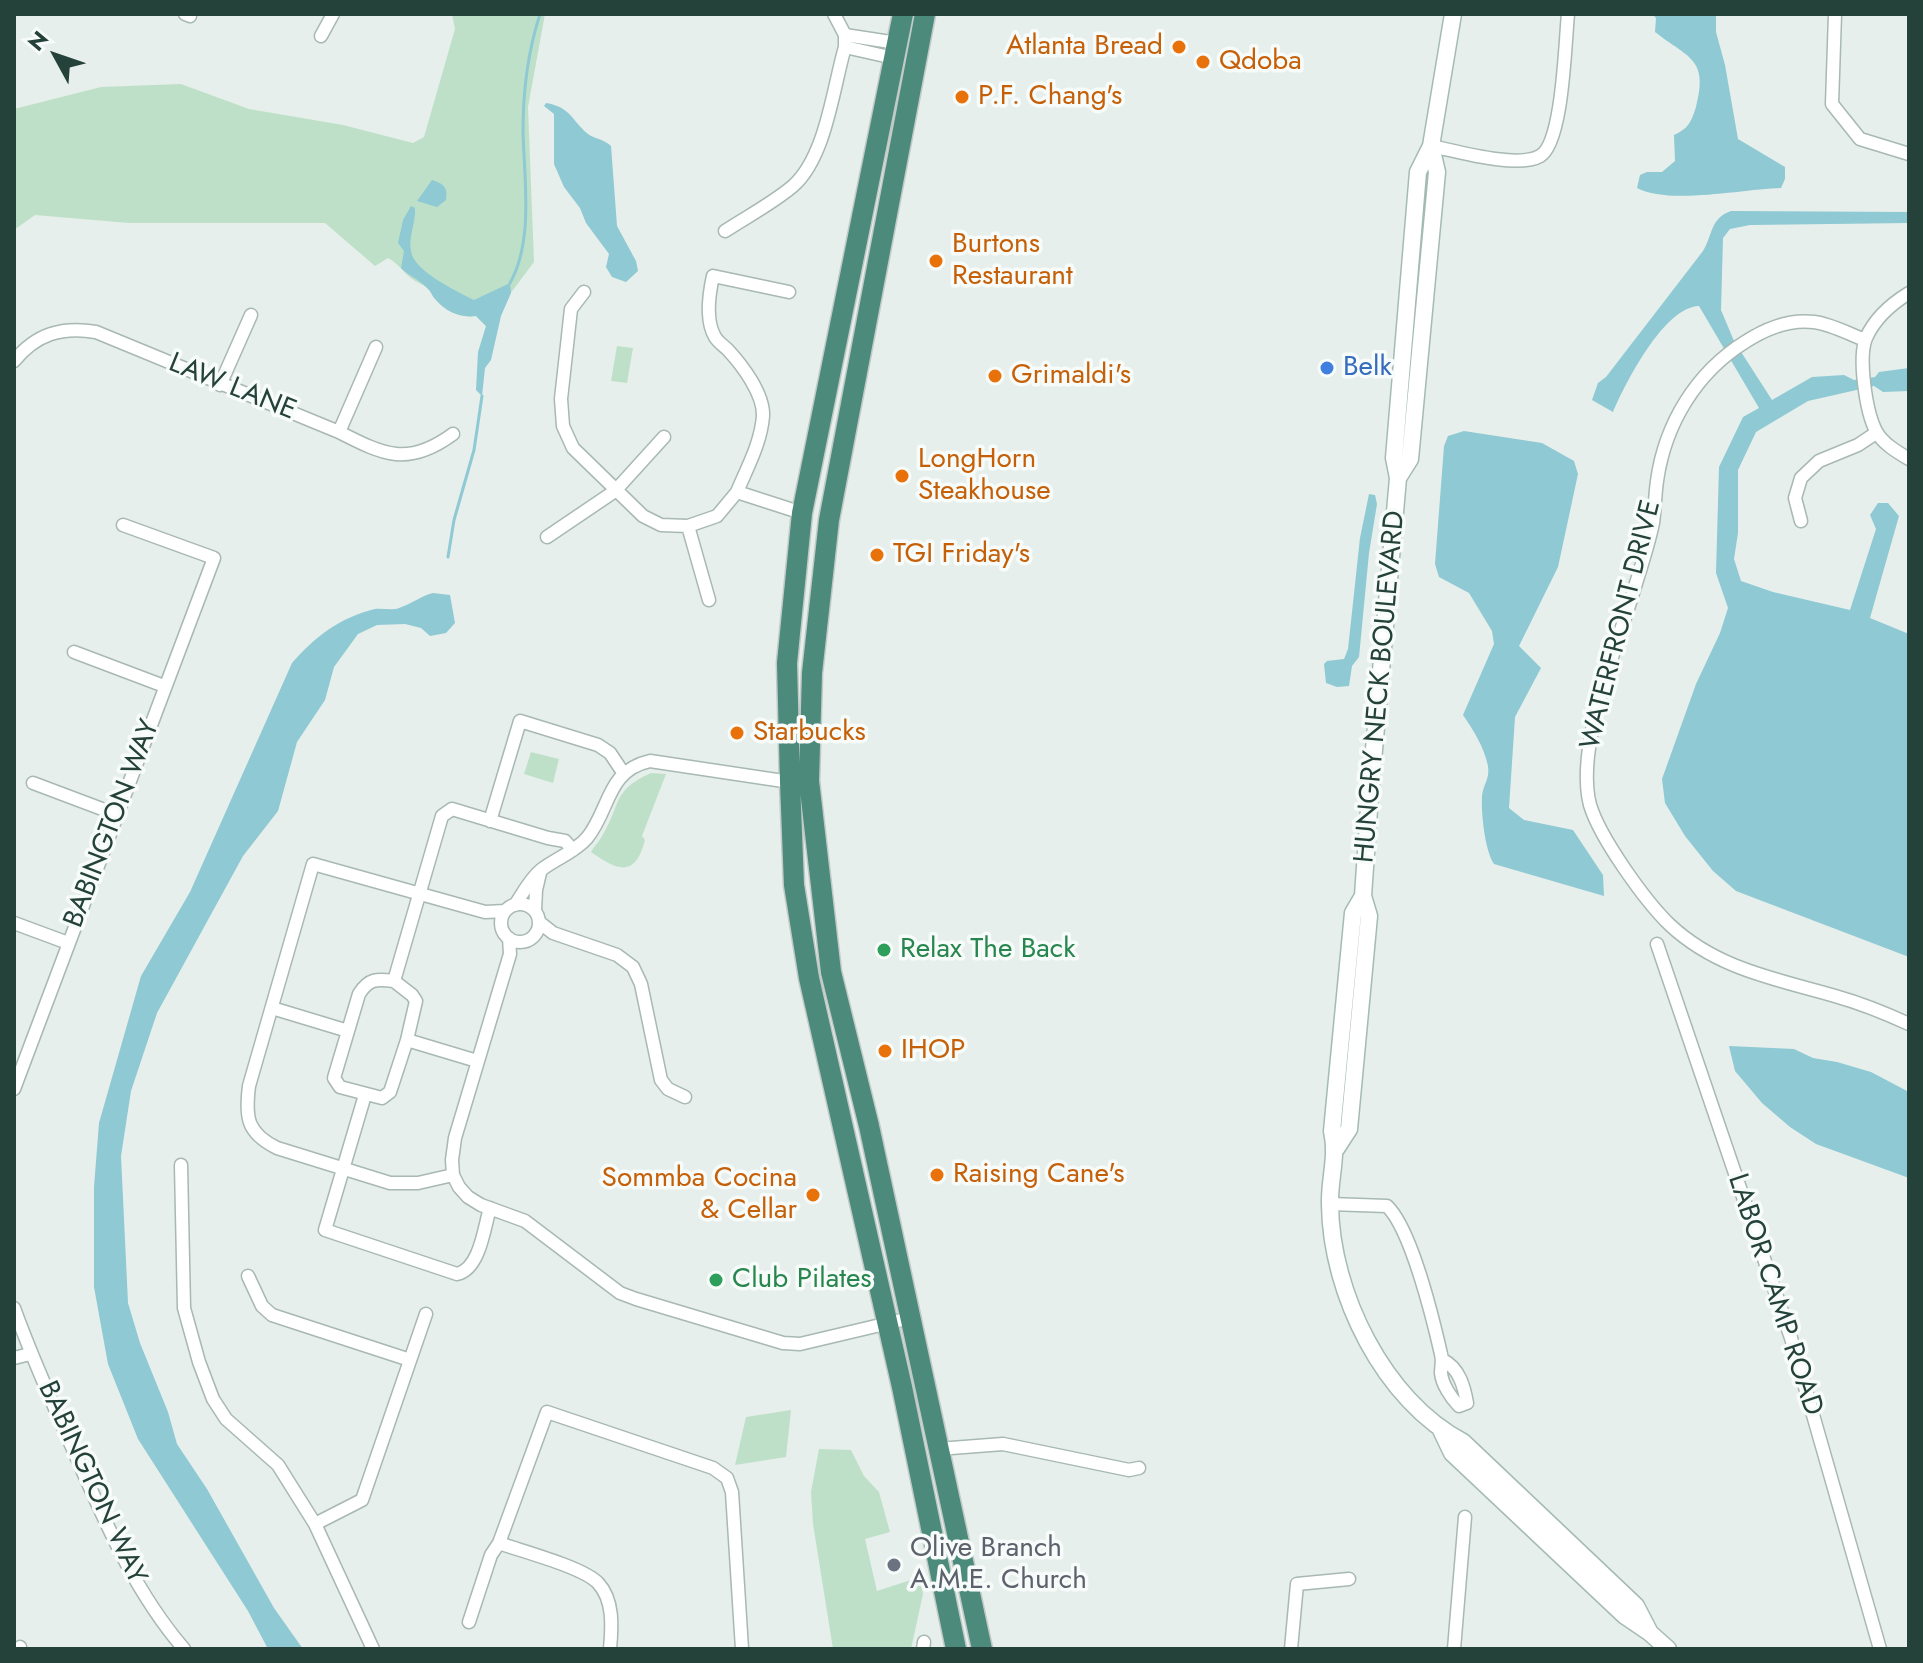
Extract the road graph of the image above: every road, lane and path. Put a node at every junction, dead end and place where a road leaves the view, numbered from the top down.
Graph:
1 (333, 14) edge
2 (834, 14) edge
3 (903, 14) edge
4 (925, 14) edge
5 (1453, 14) edge
6 (1568, 14) edge
7 (1835, 14) edge
8 (321, 36) dead end
9 (845, 41) junction
10 (896, 51) junction
11 (1431, 146) junction
12 (1909, 154) edge
13 (725, 231) dead end
14 (584, 292) dead end
15 (789, 292) dead end
16 (1909, 293) edge
17 (251, 315) dead end
18 (1865, 340) junction
19 (376, 347) dead end
20 (14, 361) edge
21 (220, 385) junction
22 (339, 432) junction
23 (1876, 433) junction
24 (453, 434) dead end
25 (664, 437) dead end
26 (1909, 459) edge
27 (615, 491) junction
28 (737, 492) junction
29 (802, 513) junction
30 (1801, 521) dead end
31 (123, 525) dead end
32 (688, 526) junction
33 (547, 537) dead end
34 (709, 600) dead end
35 (74, 652) dead end
36 (164, 686) junction
37 (624, 774) junction
38 (790, 782) junction
39 (33, 783) dead end
40 (118, 815) junction
41 (490, 821) junction
42 (573, 850) junction
43 (541, 870) junction
44 (417, 895) junction
45 (510, 908) junction
46 (485, 912) junction
47 (536, 922) junction
48 (14, 923) edge
49 (502, 925) junction
50 (509, 938) junction
51 (522, 941) junction
52 (68, 943) junction
53 (1657, 944) dead end
54 (510, 954) junction
55 (394, 981) junction
56 (272, 1008) junction
57 (1909, 1024) edge
58 (348, 1031) junction
59 (407, 1040) junction
60 (477, 1061) junction
61 (17, 1070) edge
62 (14, 1089) edge
63 (365, 1095) junction
64 (685, 1097) dead end
65 (181, 1165) dead end
66 (343, 1168) junction
67 (453, 1175) junction
68 (1330, 1204) junction
69 (490, 1208) junction
70 (248, 1276) dead end
71 (14, 1308) edge
72 (426, 1314) dead end
73 (910, 1318) junction
74 (887, 1323) junction
75 (30, 1354) junction
76 (14, 1358) edge
77 (410, 1360) junction
78 (1443, 1360) dead end
79 (938, 1449) junction
80 (1139, 1468) dead end
81 (1465, 1517) dead end
82 (315, 1524) junction
83 (499, 1543) junction
84 (1349, 1579) dead end
85 (469, 1622) dead end
86 (184, 1649) edge
87 (373, 1649) edge
88 (610, 1649) edge
89 (742, 1649) edge
90 (956, 1649) edge
91 (982, 1649) edge
92 (1291, 1649) edge
93 (1454, 1649) edge
94 (1668, 1649) edge
95 (1880, 1649) edge

1 - 8 street
2 - 9 street
3 - 10 highway
4 - 73 highway
5 - 11 main road, HUNGRY NECK BOULEVARD
6 - 11 street
7 - 12 street
9 - 10 street
9 - 13 street
10 - 29 highway
11 - 68 main road, HUNGRY NECK BOULEVARD
14 - 27 street
15 - 28 street
16 - 18 street
17 - 21 street
18 - 23 street
18 - 57 street, WATERFRONT DRIVE
19 - 22 street
20 - 21 street, LAW LANE
21 - 22 street, LAW LANE
22 - 24 street, LAW LANE
23 - 26 street
23 - 30 street
25 - 27 street
27 - 32 street
27 - 33 street
28 - 29 street
28 - 32 street
29 - 38 highway
31 - 36 street, BABINGTON WAY
32 - 34 street
35 - 36 street
36 - 40 street, BABINGTON WAY
37 - 38 street
37 - 41 street
37 - 42 street
38 - 74 highway
39 - 40 street
40 - 52 street, BABINGTON WAY
41 - 42 street
41 - 44 street
42 - 43 street
43 - 45 street
43 - 47 street
44 - 46 street
44 - 55 street
44 - 56 street
45 - 46 street
45 - 47 street
45 - 49 street
46 - 49 street
47 - 51 street
47 - 64 street
48 - 52 street
49 - 50 street
50 - 51 street
50 - 54 street
51 - 54 street
52 - 61 street, BABINGTON WAY
53 - 95 street, LABOR CAMP ROAD
54 - 60 street
55 - 58 street
55 - 59 street
56 - 58 street
56 - 66 street
58 - 63 street
59 - 60 street
59 - 63 street
60 - 67 street
61 - 62 street, BABINGTON WAY
63 - 66 street
65 - 82 street
66 - 67 street
66 - 69 street
67 - 69 street
68 - 78 street
68 - 94 main road, HUNGRY NECK BOULEVARD
69 - 74 street
70 - 77 street
71 - 75 street, BABINGTON WAY
72 - 77 street
73 - 74 street
73 - 79 highway
74 - 90 highway
75 - 76 street
75 - 86 street, BABINGTON WAY
77 - 82 street
79 - 80 street
79 - 91 highway
81 - 93 street
82 - 87 street
83 - 85 street
83 - 88 street
83 - 89 street
84 - 92 street

